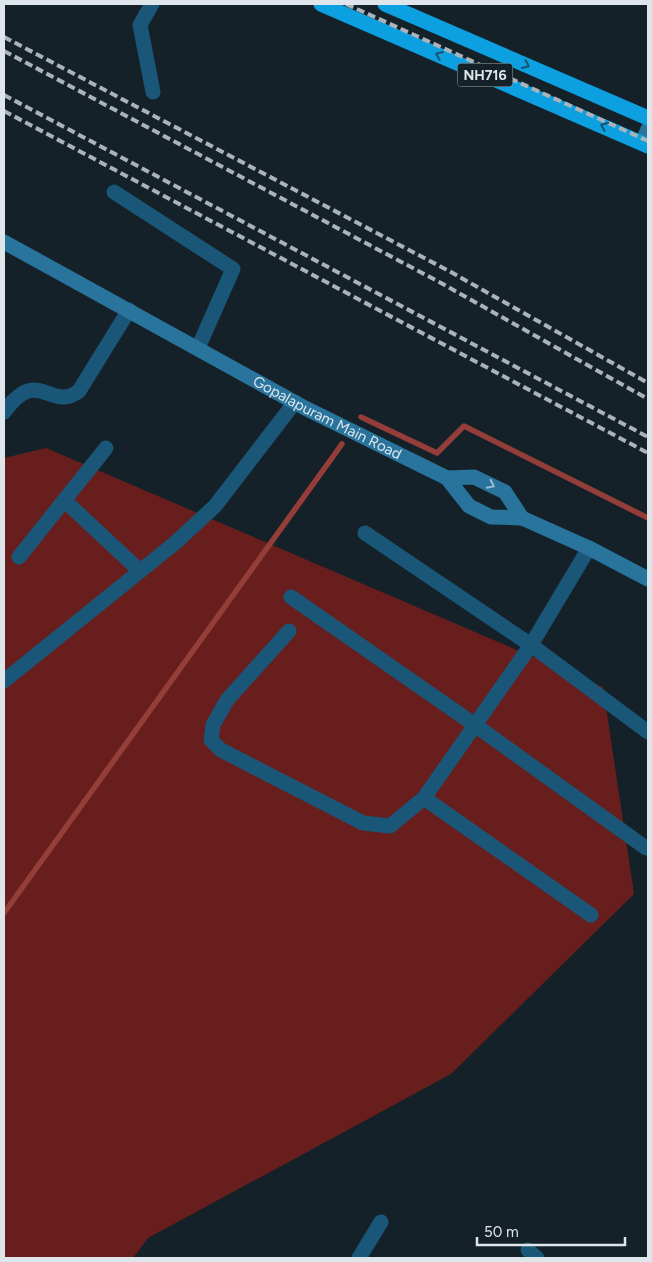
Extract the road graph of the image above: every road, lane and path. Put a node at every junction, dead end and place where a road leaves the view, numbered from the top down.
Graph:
1 (152, 4) edge
2 (321, 4) edge
3 (385, 4) edge
4 (154, 92) dead end
5 (648, 118) edge
6 (646, 139) edge
7 (114, 192) dead end
8 (4, 242) edge
9 (129, 310) junction
10 (198, 348) junction
11 (295, 402) junction
12 (4, 412) edge
13 (106, 448) dead end
14 (447, 478) junction
15 (64, 500) junction
16 (522, 518) junction
17 (365, 532) dead end
18 (589, 548) junction
19 (18, 557) dead end
20 (140, 572) junction
21 (648, 579) edge
22 (292, 598) dead end
23 (289, 631) dead end
24 (530, 645) junction
25 (4, 681) edge
26 (475, 725) junction
27 (648, 732) edge
28 (424, 798) junction
29 (646, 848) dead end
30 (591, 915) dead end
31 (381, 1222) dead end
32 (359, 1258) edge

1 - 4 street
6 -> 2 highway, NH716
3 -> 5 highway, NH716
7 - 10 street
8 - 9 street, Gopalapuram Main Road
9 - 10 street, Gopalapuram Main Road
9 - 12 street
10 - 11 street, Gopalapuram Main Road
11 - 14 street, Gopalapuram Main Road
11 - 20 street
13 - 15 street
14 - 16 street
14 -> 16 street, Gopalapuram Main Road
15 - 19 street
15 - 20 street
16 - 18 street
17 - 24 street
18 - 21 street
18 - 24 street
20 - 25 street
22 - 26 street
23 - 28 street
24 - 26 street
24 - 27 street
26 - 28 street
26 - 29 street
28 - 30 street
31 - 32 street

